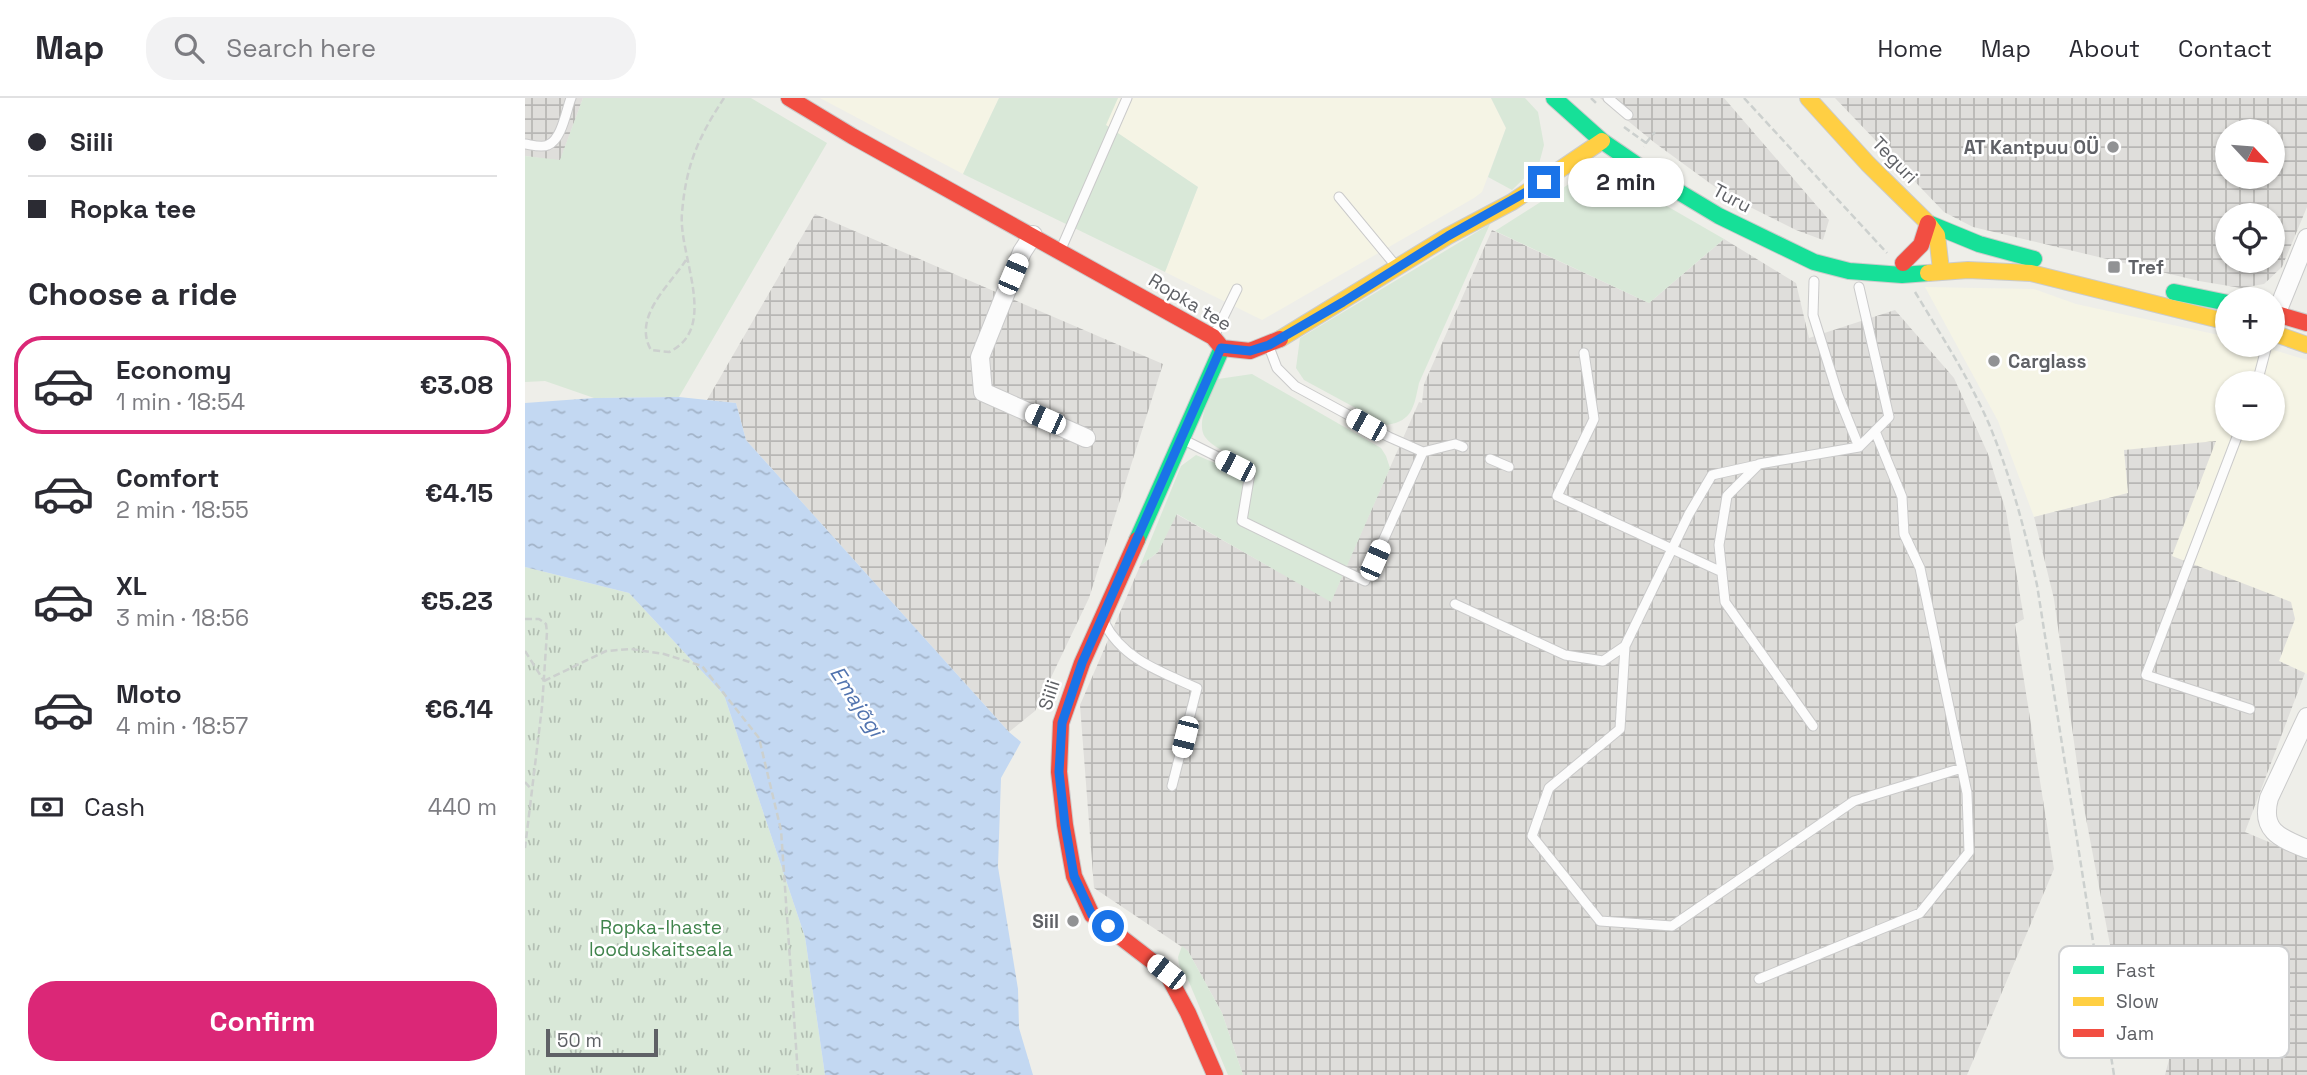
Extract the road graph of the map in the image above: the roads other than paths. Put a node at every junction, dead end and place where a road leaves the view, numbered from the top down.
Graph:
1 (571, 98) edge
2 (789, 98) edge
3 (1127, 98) edge
4 (1555, 98) edge
5 (1608, 98) edge
6 (1808, 98) edge
7 (1628, 115) dead end
8 (1602, 141) junction
9 (525, 144) edge
10 (1339, 197) dead end
11 (1928, 223) junction
12 (1033, 236) junction
13 (2307, 238) edge
14 (1061, 250) junction
15 (2034, 259) junction
16 (1941, 264) junction
17 (1901, 267) junction
18 (1397, 268) junction
19 (1814, 281) dead end
20 (1859, 288) dead end
21 (1237, 289) dead end
22 (2285, 290) edge
23 (2215, 300) edge
24 (2285, 318) edge
25 (2215, 319) edge
26 (2307, 323) edge
27 (2285, 337) edge
28 (1217, 342) junction
29 (1269, 345) junction
30 (2307, 345) edge
31 (1584, 353) dead end
32 (1875, 431) junction
33 (1086, 438) dead end
34 (1180, 438) junction
35 (2235, 441) edge
36 (1463, 447) dead end
37 (1859, 447) junction
38 (1423, 452) junction
39 (1489, 459) dead end
40 (1759, 464) junction
41 (1509, 467) dead end
42 (1672, 549) junction
43 (1722, 572) junction
44 (1455, 604) dead end
45 (1102, 617) junction
46 (1625, 646) junction
47 (2250, 709) dead end
48 (2307, 717) edge
49 (1813, 726) dead end
50 (1962, 768) junction
51 (1172, 786) dead end
52 (2307, 849) edge
53 (1759, 979) dead end
54 (1215, 1075) edge

1 - 9 lane
2 - 12 street, Ropka tee
3 - 14 lane
4 - 8 street, Turu
5 - 7 lane
6 - 11 street, Teguri
8 - 17 street, Turu
8 - 18 street, Ropka tee
10 - 18 lane
11 - 15 street
11 - 16 street, Teguri
11 - 17 street
12 - 14 street, Ropka tee
12 - 33 street
13 - 22 street
14 - 28 street, Ropka tee
15 - 16 street, Turu
15 - 23 street, Turu
16 - 17 street, Turu
16 - 25 street, Turu
18 - 29 street, Ropka tee
19 - 37 lane
20 - 32 lane
21 - 28 lane
24 - 26 street
27 - 30 street
28 - 29 street, Ropka tee
28 - 34 street, Siili
29 - 38 lane
31 - 42 lane
32 - 37 lane
32 - 50 lane
34 - 38 lane
34 - 45 street, Siili
35 - 47 lane
36 - 38 lane
37 - 40 lane
39 - 41 lane
40 - 42 lane
40 - 43 lane
42 - 43 lane
42 - 46 lane
43 - 49 lane
44 - 46 lane
45 - 51 lane
45 - 54 street, Siili
46 - 50 lane
48 - 52 street
50 - 53 lane

